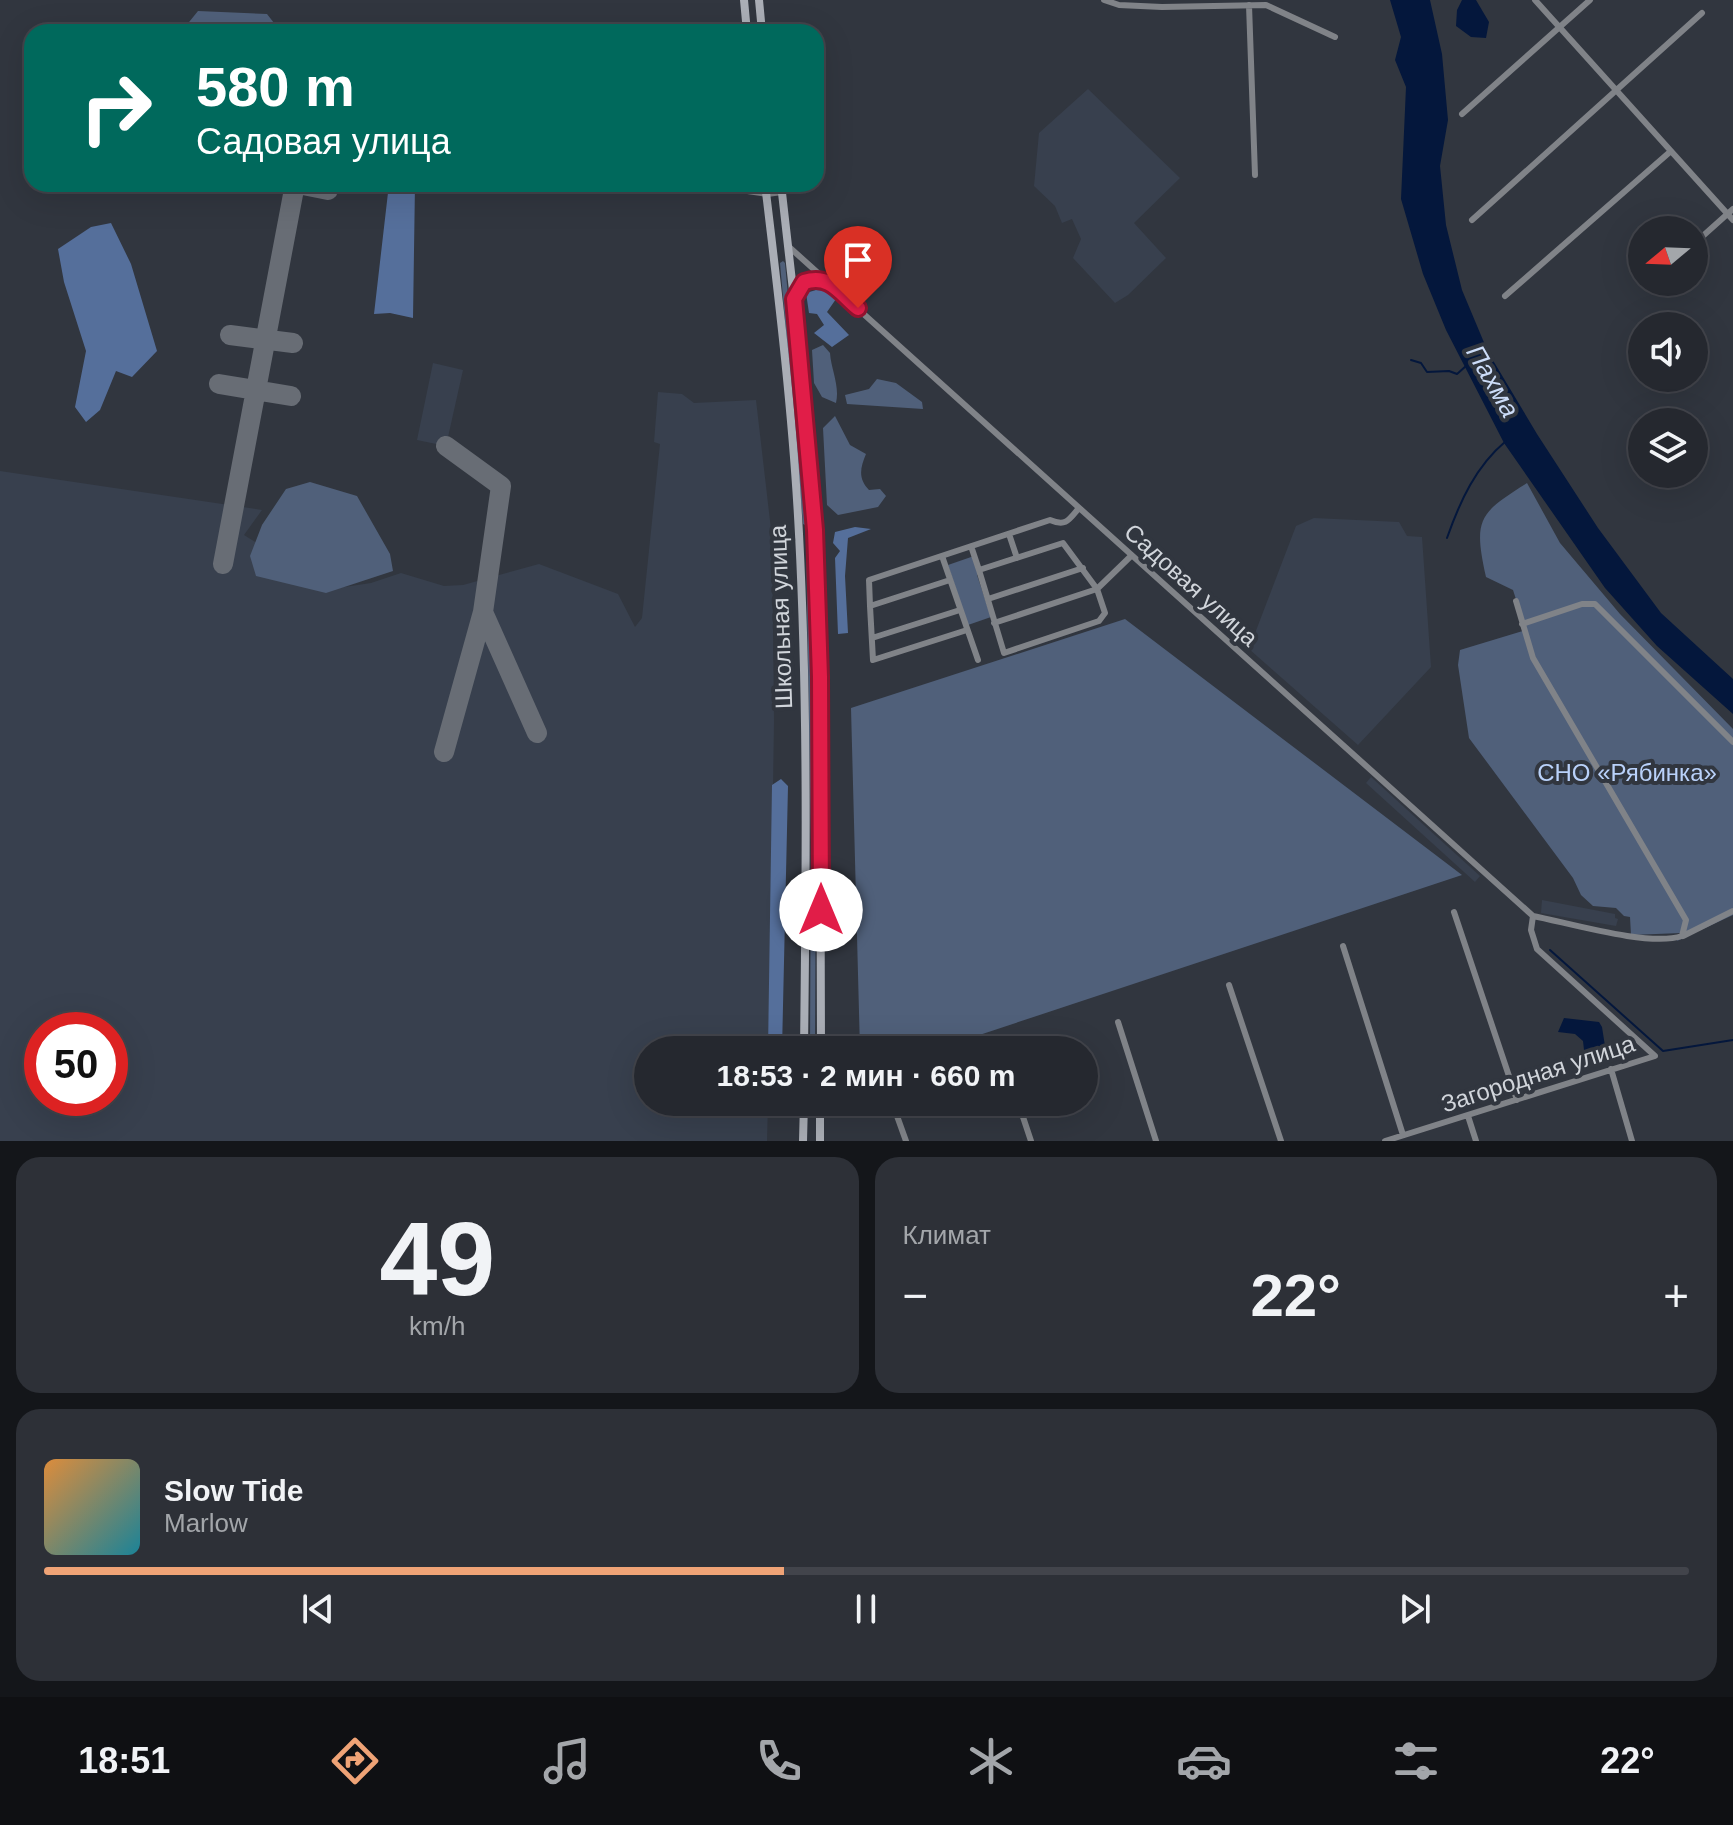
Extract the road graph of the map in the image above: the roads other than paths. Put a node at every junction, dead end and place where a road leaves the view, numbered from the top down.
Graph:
1 (744, 0) edge
2 (759, 0) edge
3 (1104, 0) edge
4 (1535, 0) edge
5 (1590, 0) edge
6 (1266, 2) edge
7 (1249, 5) junction
8 (1702, 13) dead end
9 (746, 24) edge
10 (761, 24) edge
11 (1559, 27) junction
12 (1335, 37) dead end
13 (1617, 91) junction
14 (1462, 114) dead end
15 (1671, 151) junction
16 (1255, 175) dead end
17 (766, 192) edge
18 (781, 192) edge
19 (1730, 212) edge
20 (1472, 220) dead end
21 (1733, 220) edge
22 (1708, 231) edge
23 (788, 246) junction
24 (773, 247) junction
25 (825, 280) junction
26 (1505, 296) dead end
27 (794, 299) junction
28 (1079, 508) junction
29 (1061, 525) junction
30 (815, 530) junction
31 (799, 531) junction
32 (1009, 534) junction
33 (1063, 543) junction
34 (971, 546) junction
35 (942, 556) junction
36 (1131, 556) junction
37 (1017, 558) junction
38 (1083, 568) junction
39 (979, 570) junction
40 (950, 580) junction
41 (1097, 589) junction
42 (988, 599) junction
43 (1516, 601) dead end
44 (870, 606) junction
45 (960, 610) junction
46 (994, 623) junction
47 (1522, 624) junction
48 (967, 630) junction
49 (872, 638) junction
50 (978, 660) dead end
51 (1733, 742) edge
52 (1733, 911) edge
53 (1454, 912) dead end
54 (1533, 916) junction
55 (1682, 936) junction
56 (1343, 946) dead end
57 (1229, 985) dead end
58 (1118, 1022) dead end
59 (804, 1036) edge
60 (821, 1036) edge
61 (1611, 1069) junction
62 (1517, 1100) junction
63 (804, 1116) edge
64 (820, 1116) edge
65 (897, 1116) edge
66 (1023, 1116) edge
67 (1468, 1116) junction
68 (1403, 1135) junction
69 (803, 1141) edge
70 (820, 1141) edge
71 (906, 1141) edge
72 (1031, 1141) edge
73 (1156, 1141) edge
74 (1281, 1141) edge
75 (1385, 1141) edge
76 (1476, 1141) edge
77 (1632, 1141) edge

1 - 9 main road
2 - 10 main road
3 - 7 street
4 - 11 street
5 - 11 street
6 - 7 street
6 - 12 street
7 - 16 street
8 - 13 street
11 - 13 street
11 - 14 street
13 - 15 street
13 - 20 street
15 - 19 street
15 - 26 street
17 - 24 main road, Школьная улица
18 - 23 main road, Школьная улица
19 - 21 street
19 - 22 street
23 - 24 main road
23 - 25 street, Садовая улица
23 - 27 main road, Школьная улица
24 - 31 main road, Школьная улица
25 - 27 street
25 - 28 street, Садовая улица
27 - 30 main road, Школьная улица
28 - 29 street
28 - 36 street, Садовая улица
29 - 32 street
29 - 33 street
30 - 31 main road
30 - 60 main road, Школьная улица
31 - 59 main road, Школьная улица
32 - 34 street
32 - 37 street
33 - 37 street
33 - 38 street
34 - 35 street
34 - 39 street
35 - 40 street
35 - 44 street
36 - 41 street
36 - 54 street, Садовая улица
37 - 39 street
38 - 41 street
38 - 42 street
39 - 42 street
40 - 44 street
40 - 45 street
41 - 46 street
41 - 46 street
42 - 46 street
43 - 47 street
44 - 49 street
45 - 48 street
45 - 49 street
47 - 51 street
47 - 55 street
48 - 49 street
48 - 50 street
52 - 55 street
53 - 62 street
54 - 55 street
54 - 61 street, Загородная улица
56 - 68 street
57 - 74 street
58 - 73 street
61 - 62 street, Загородная улица
61 - 77 street
62 - 67 street, Загородная улица
63 - 69 main road
64 - 70 main road
65 - 71 street
66 - 72 street
67 - 68 street, Загородная улица
67 - 76 street
68 - 75 street, Загородная улица

